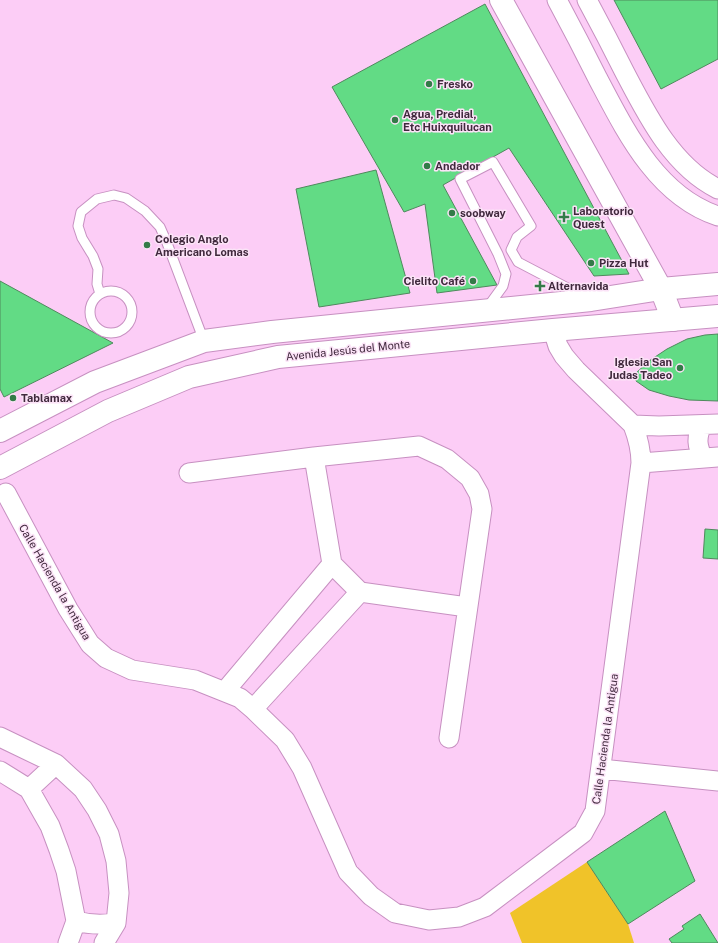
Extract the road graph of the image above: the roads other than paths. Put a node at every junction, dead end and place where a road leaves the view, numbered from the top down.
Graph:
1 (501, 0) edge
2 (557, 0) edge
3 (587, 0) edge
4 (718, 189) edge
5 (718, 216) edge
6 (718, 284) edge
7 (661, 289) junction
8 (100, 294) junction
9 (591, 300) junction
10 (485, 311) junction
11 (718, 316) edge
12 (673, 320) junction
13 (554, 330) junction
14 (204, 341) junction
15 (634, 425) junction
16 (710, 425) edge
17 (0, 430) edge
18 (314, 457) junction
19 (711, 457) edge
20 (641, 463) junction
21 (0, 468) edge
22 (189, 473) dead end
23 (6, 493) dead end
24 (332, 564) junction
25 (360, 592) junction
26 (467, 607) junction
27 (225, 692) junction
28 (253, 709) junction
29 (0, 737) edge
30 (449, 738) dead end
31 (56, 764) junction
32 (601, 769) junction
33 (0, 771) edge
34 (718, 781) edge
35 (29, 789) junction
36 (76, 921) junction
37 (116, 923) junction
38 (68, 943) edge
39 (104, 943) edge

1 - 7 main road
2 - 5 street
3 - 4 street
6 - 7 main road
7 - 9 main road
7 - 12 main road
8 - 8 lane
8 - 14 lane
9 - 10 main road
9 - 10 lane
10 - 14 main road
11 - 12 main road, Avenida Jesús del Monte
12 - 13 main road, Avenida Jesús del Monte
13 - 15 street
13 - 21 main road, Avenida Jesús del Monte
14 - 17 main road
15 - 16 street
15 - 20 street, Calle Hacienda la Antigua
16 - 19 street
18 - 22 street
18 - 24 street
18 - 26 street
19 - 20 street
20 - 32 street, Calle Hacienda la Antigua
23 - 27 street, Calle Hacienda la Antigua
24 - 25 street
24 - 27 street
25 - 26 street
25 - 28 street
26 - 30 street
27 - 28 street, Calle Hacienda la Antigua
28 - 32 street, Calle Hacienda la Antigua
29 - 31 street
31 - 35 street
31 - 37 street
32 - 34 street
33 - 35 street
35 - 36 street
36 - 37 street
36 - 38 street
37 - 39 street

